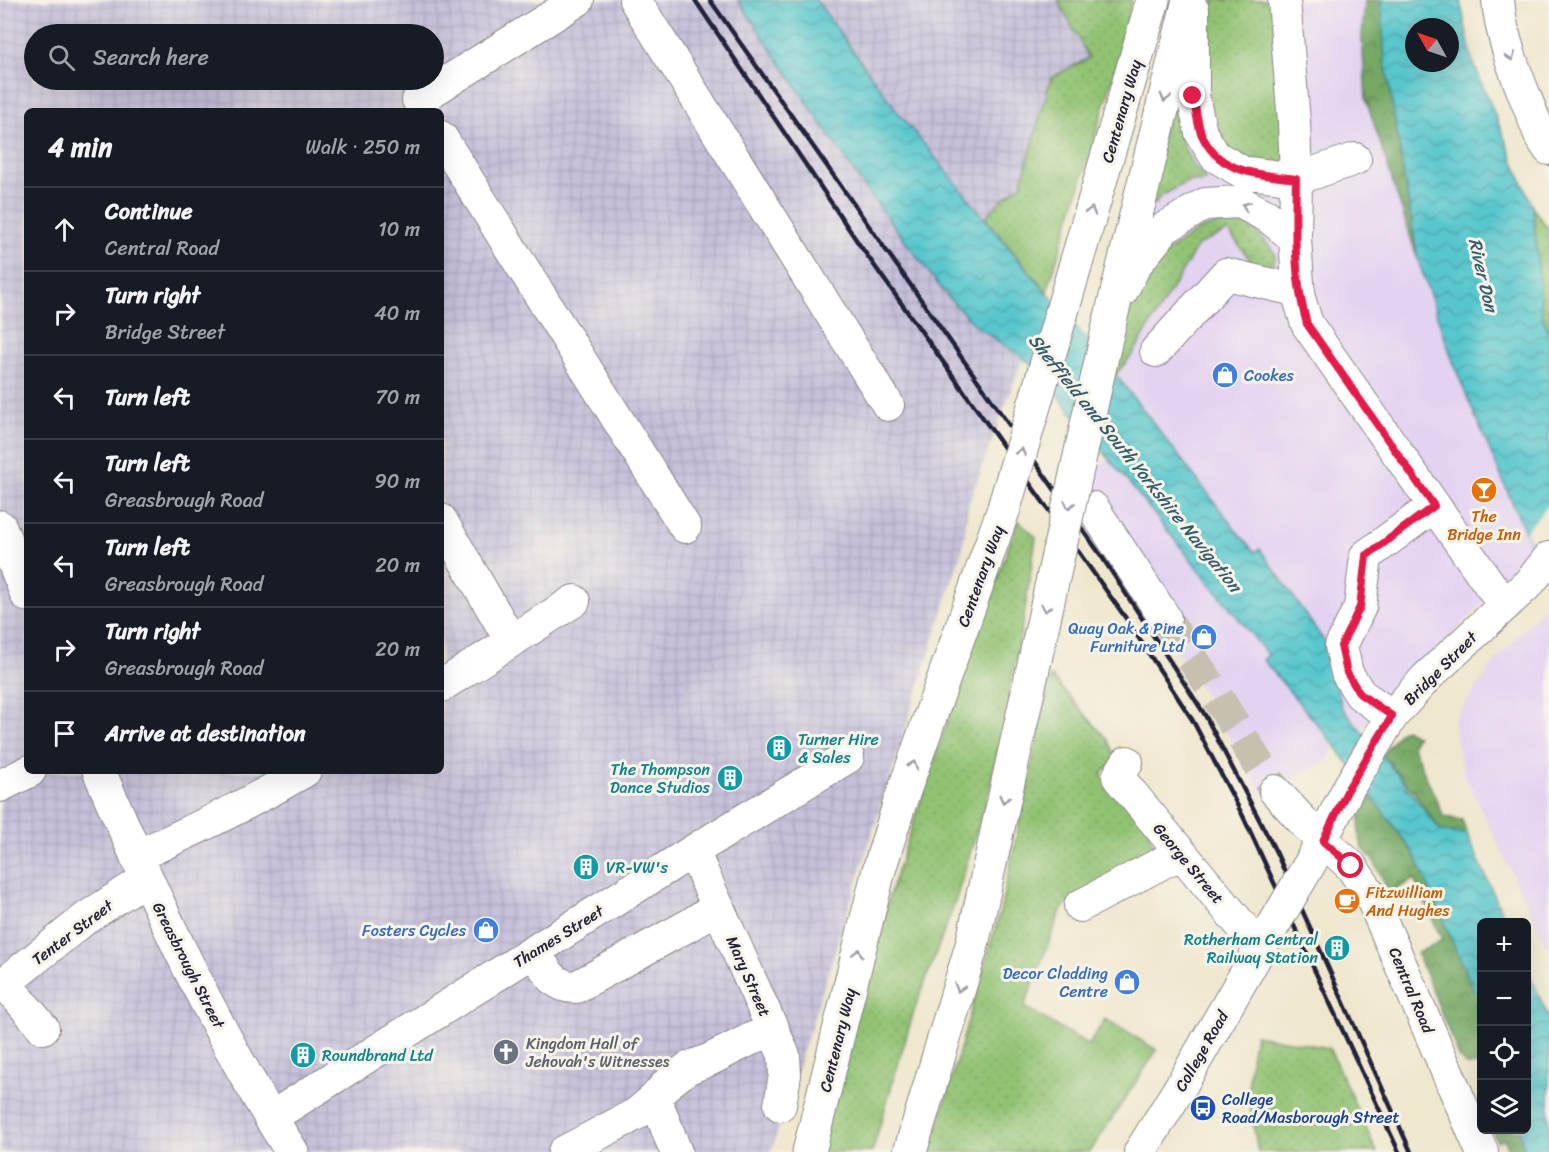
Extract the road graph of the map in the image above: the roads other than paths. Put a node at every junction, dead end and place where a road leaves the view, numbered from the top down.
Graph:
1 (578, 0) edge
2 (635, 0) edge
3 (1153, 0) edge
4 (1191, 0) edge
5 (1498, 0) edge
6 (1285, 6) edge
7 (444, 84) edge
8 (434, 90) edge
9 (423, 108) edge
10 (444, 142) edge
11 (1549, 149) edge
12 (1355, 159) dead end
13 (1296, 179) junction
14 (1295, 238) junction
15 (1299, 291) junction
16 (1110, 318) junction
17 (1156, 351) dead end
18 (888, 405) dead end
19 (1434, 506) junction
20 (1093, 508) dead end
21 (444, 525) edge
22 (0, 526) edge
23 (685, 527) dead end
24 (1545, 562) edge
25 (24, 587) edge
26 (574, 601) dead end
27 (1504, 605) junction
28 (1165, 618) tunnel mouth
29 (511, 641) junction
30 (444, 684) edge
31 (1388, 723) junction
32 (848, 757) dead end
33 (1123, 770) dead end
34 (24, 774) edge
35 (100, 774) edge
36 (300, 774) edge
37 (0, 786) edge
38 (1275, 791) tunnel mouth
39 (1317, 850) junction
40 (693, 851) junction
41 (1181, 853) junction
42 (141, 867) junction
43 (718, 906) junction
44 (1080, 906) dead end
45 (1267, 937) junction
46 (534, 951) junction
47 (3, 985) edge
48 (43, 1028) dead end
49 (773, 1028) junction
50 (655, 1098) junction
51 (780, 1105) dead end
52 (270, 1118) junction
53 (1153, 1148) edge
54 (292, 1152) edge
55 (564, 1152) edge
56 (676, 1152) edge
57 (809, 1152) edge
58 (910, 1152) edge
59 (1482, 1152) edge

1 - 7 street
2 - 18 street
57 -> 3 main road, Centenary Way, bridge
4 - 13 street
4 -> 16 main road
5 -> 11 street
6 - 13 street
8 - 9 street
10 - 23 street
12 - 13 street
13 - 14 street
14 - 15 street
14 -> 16 street
15 - 17 street
15 - 19 street
16 -> 58 main road, bridge
19 - 27 street
19 - 31 street
20 - 28 street
21 - 29 street
22 - 25 main road
24 - 27 street, Bridge Street
26 - 29 street
27 - 31 street, Bridge Street
29 - 30 street
31 - 39 street, Bridge Street
32 - 40 street, Thames Street
33 - 41 street, George Street
34 - 37 street
35 - 42 main road, Greasbrough Street
36 - 42 street, Tenter Street
38 - 39 street, Central Road
39 - 45 street, Bridge Street, bridge
39 - 59 street, Central Road
40 - 43 street, Mary Street
40 - 46 street, Thames Street
41 - 44 street
41 - 45 street, George Street
42 - 47 street, Tenter Street
42 - 52 main road, Greasbrough Street
43 - 46 street
43 - 49 street, Mary Street
45 - 53 street, College Road
46 - 52 street, Thames Street
47 - 48 street
49 - 50 street
49 - 51 street, Mary Street
50 - 55 street
50 - 56 street
52 - 54 main road, Greasbrough Street

